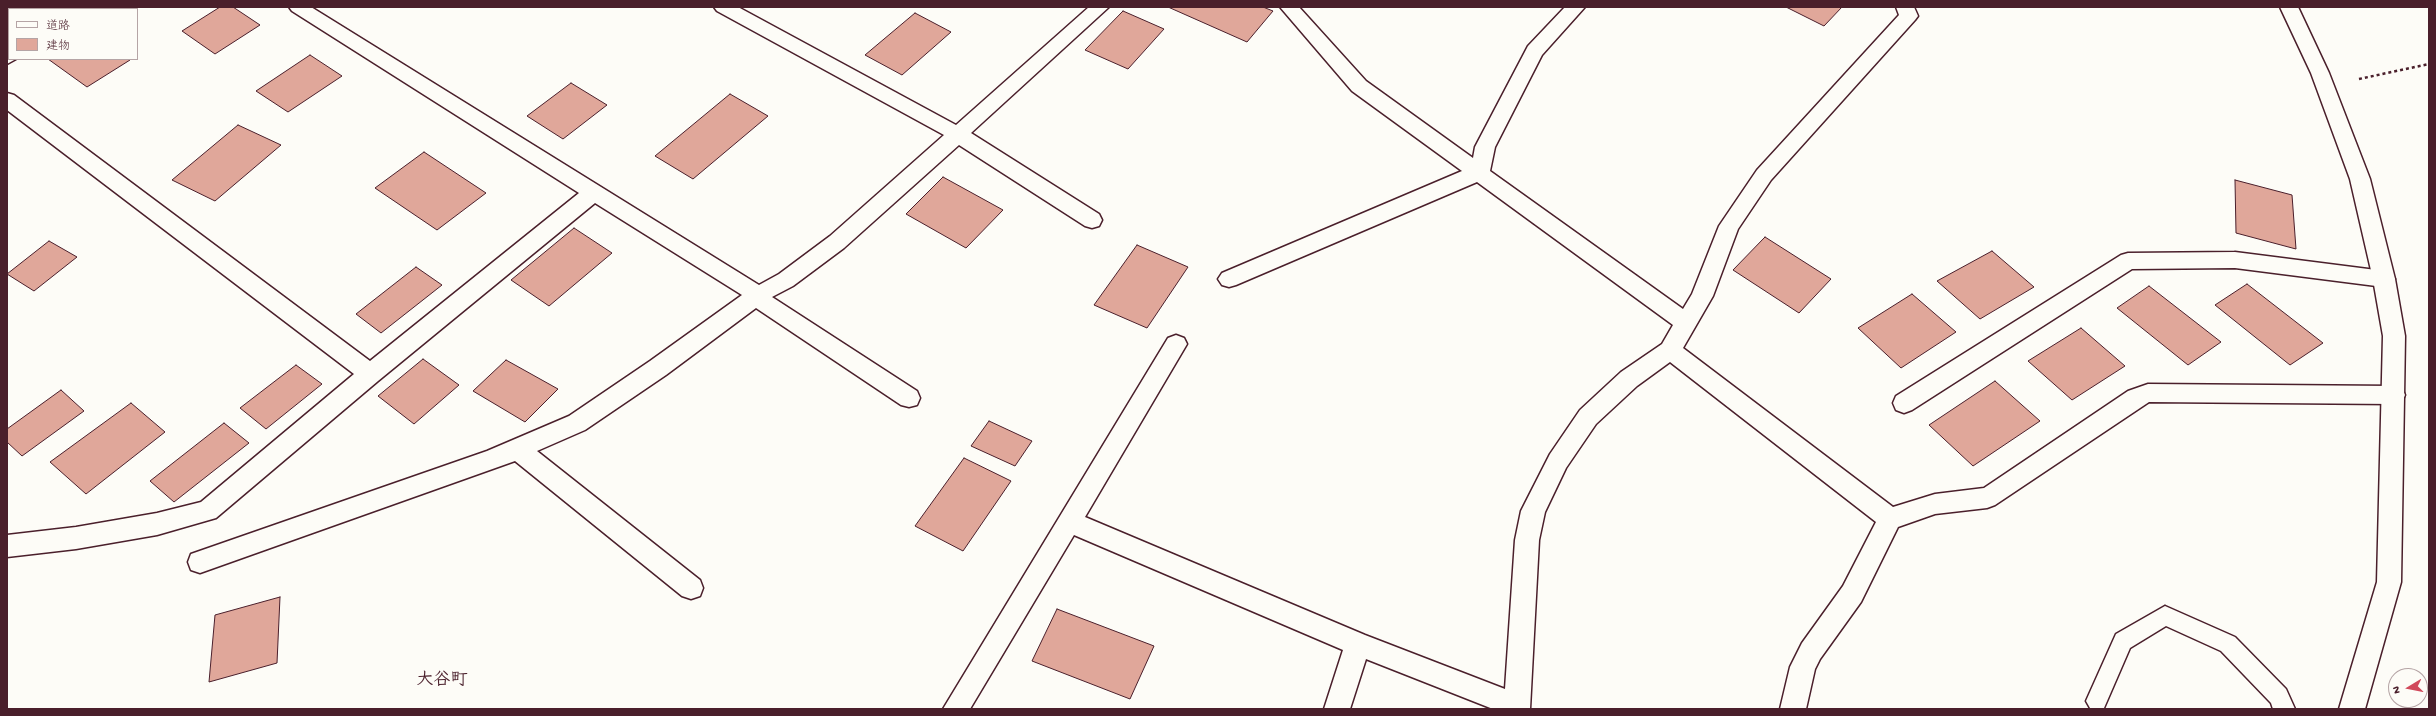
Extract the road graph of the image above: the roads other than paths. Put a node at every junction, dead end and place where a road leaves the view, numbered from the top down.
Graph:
1 (298, 7) edge
2 (722, 7) edge
3 (1100, 7) edge
4 (1576, 7) edge
5 (1905, 7) edge
6 (2289, 7) edge
7 (1300, 11) edge
8 (11, 108) edge
9 (957, 134) junction
10 (1480, 172) junction
11 (593, 193) junction
12 (1092, 220) dead end
13 (2384, 279) junction
14 (1229, 280) dead end
15 (756, 296) junction
16 (1685, 322) junction
17 (1176, 344) dead end
18 (1670, 350) junction
19 (370, 374) junction
20 (2394, 395) junction
21 (909, 398) dead end
22 (1904, 403) dead end
23 (517, 449) junction
24 (1890, 519) junction
25 (1070, 522) junction
26 (11, 540) edge
27 (200, 562) dead end
28 (691, 588) dead end
29 (1358, 644) junction
30 (2097, 701) dead end
31 (1517, 708) edge
32 (956, 709) edge
33 (1337, 709) edge
34 (1793, 709) edge
35 (2284, 709) edge
36 (2352, 709) edge

1 - 11 street
2 - 9 street
3 - 9 street
4 - 10 street
5 - 16 street
6 - 13 street
7 - 10 street
8 - 19 street
9 - 12 street
9 - 15 street
10 - 14 street
10 - 16 street
11 - 15 street
11 - 19 street
13 - 20 street
13 - 22 street
15 - 21 street
15 - 23 street
16 - 18 street
17 - 25 street
18 - 24 street
18 - 31 street
19 - 26 street
20 - 24 street
20 - 36 street
23 - 27 street
23 - 28 street
24 - 34 street
25 - 29 street
25 - 32 street
29 - 31 street
29 - 33 street
30 - 35 lane

